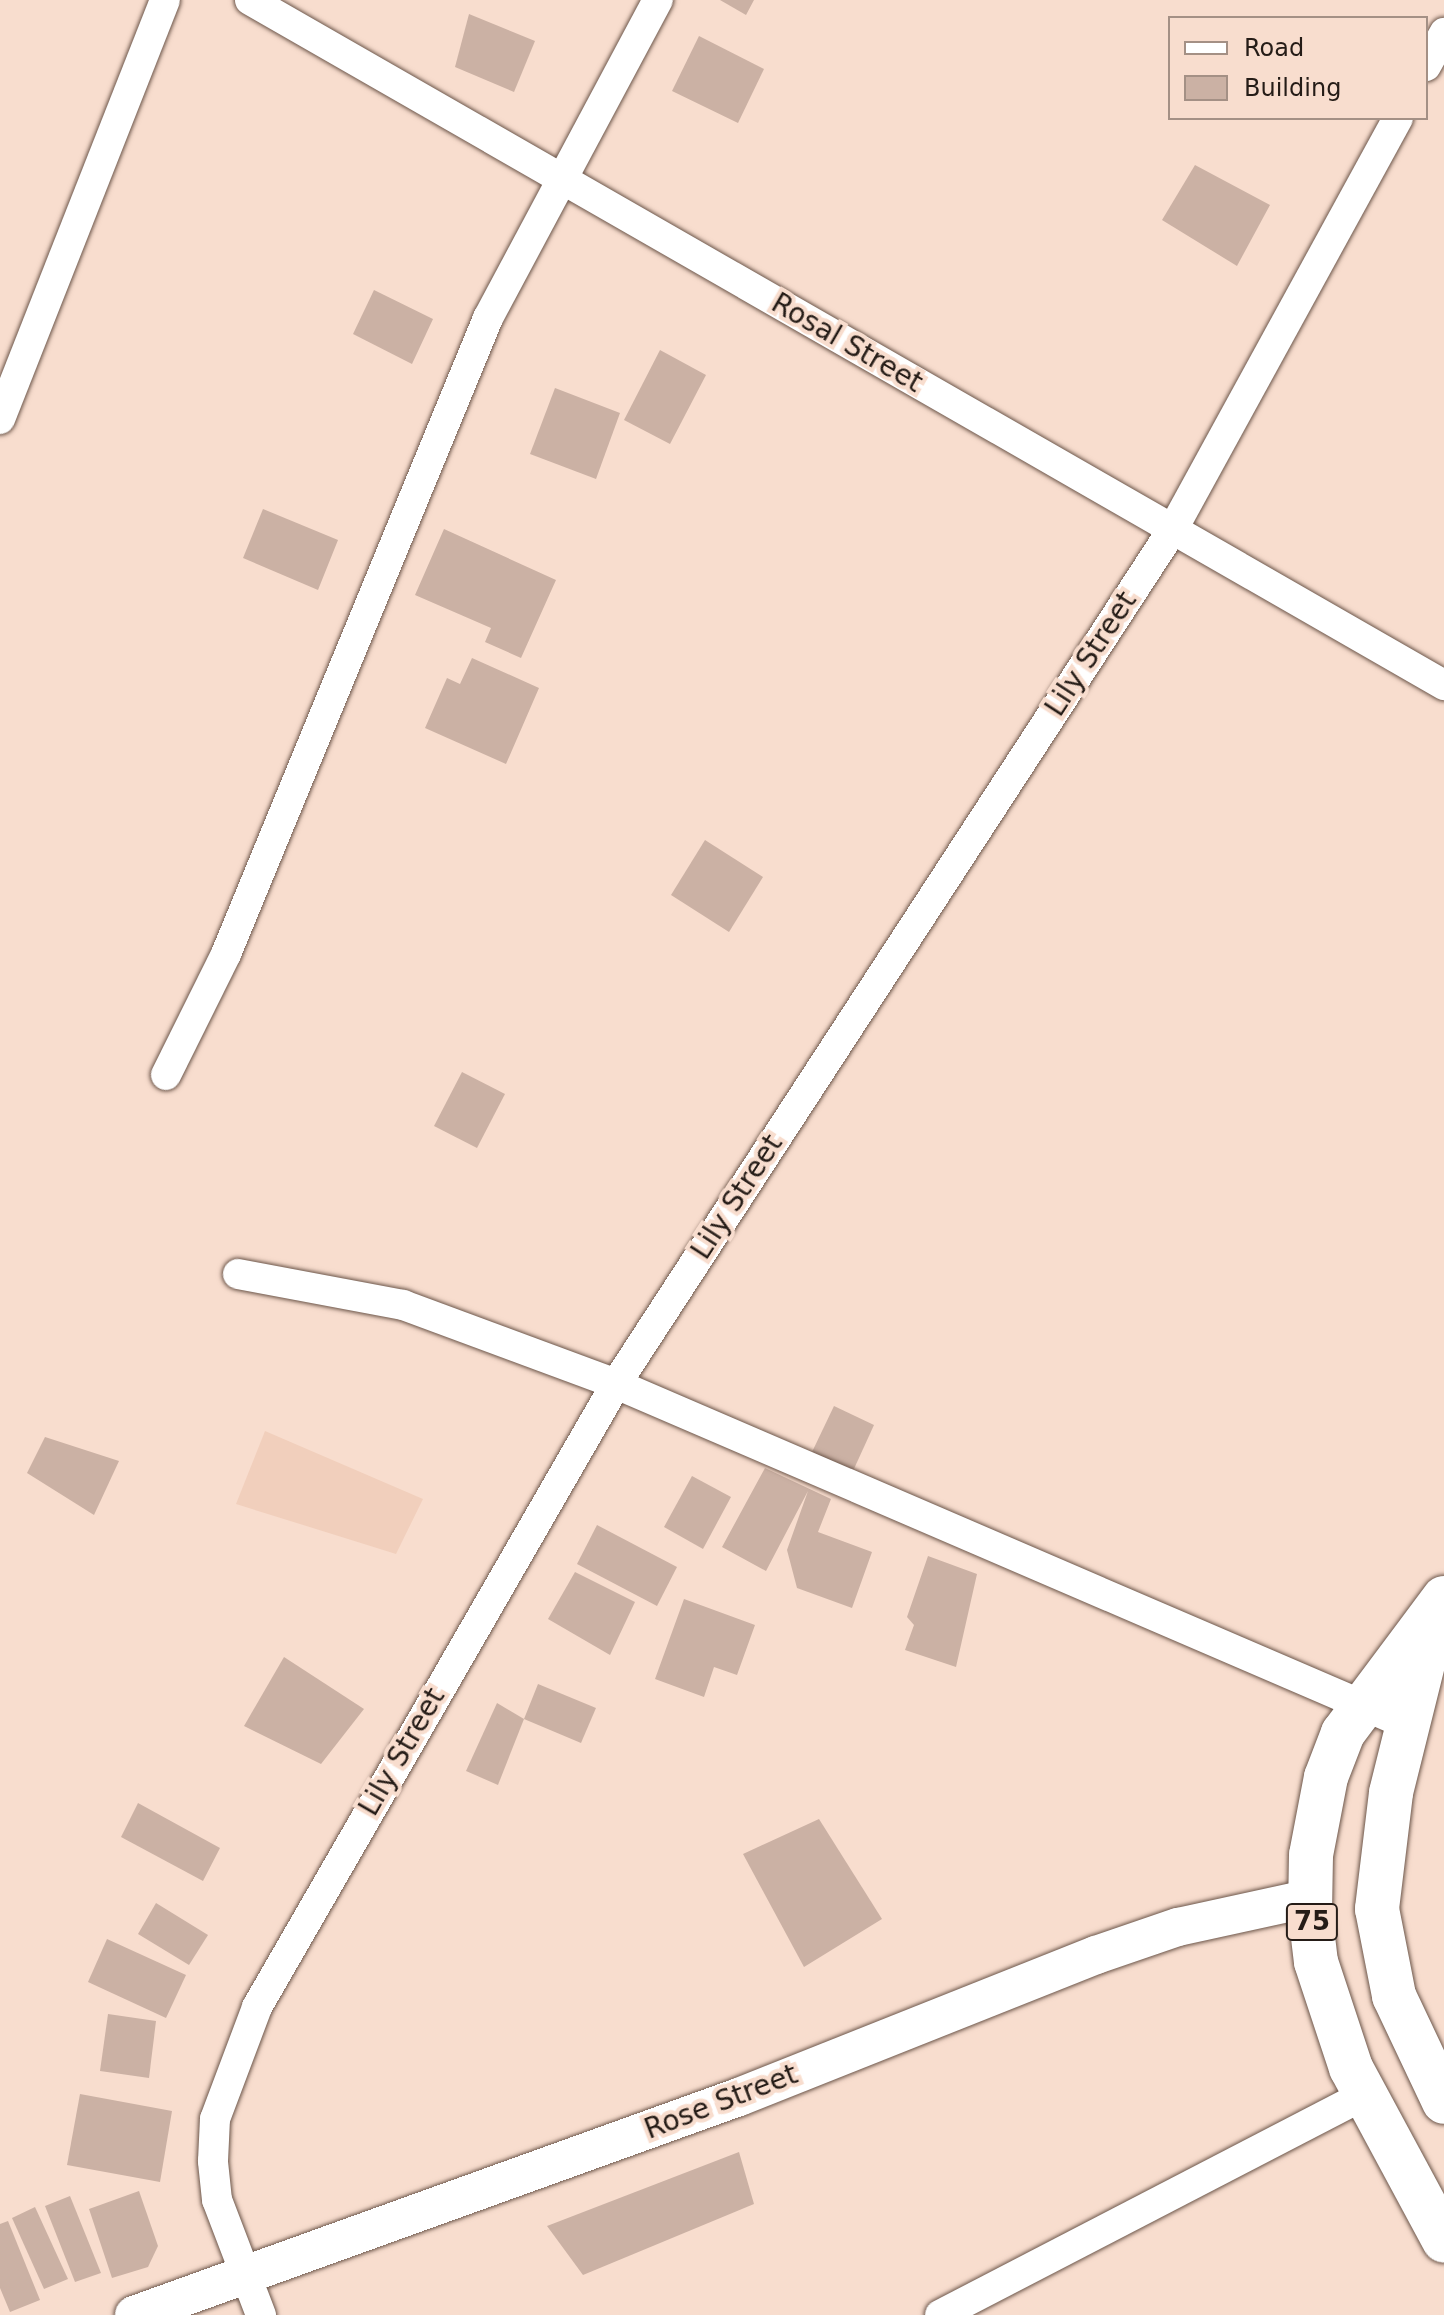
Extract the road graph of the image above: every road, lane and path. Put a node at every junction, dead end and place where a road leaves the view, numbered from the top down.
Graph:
1 (165, 0) edge
2 (250, 0) edge
3 (658, 0) edge
4 (1444, 33) edge
5 (1428, 62) edge
6 (1397, 120) edge
7 (556, 179) junction
8 (0, 419) edge
9 (1173, 529) junction
10 (1444, 685) edge
11 (166, 1075) dead end
12 (238, 1274) dead end
13 (616, 1384) junction
14 (1440, 1604) edge
15 (1361, 1705) junction
16 (1411, 1726) junction
17 (1311, 1898) junction
18 (1365, 2095) junction
19 (1444, 2102) edge
20 (1444, 2241) edge
21 (242, 2274) junction
22 (134, 2315) edge
23 (261, 2315) edge
24 (940, 2315) edge

1 - 8 street
2 - 7 street, Rosal Street
3 - 7 street
4 - 5 street
6 - 9 street, Lily Street
7 - 9 street, Rosal Street
7 - 11 street
9 - 10 street, Rosal Street
9 - 13 street, Lily Street
12 - 13 street
13 - 15 street
13 - 21 street, Lily Street
14 - 15 highway, 75
14 - 16 highway, 75
15 - 16 street
15 - 17 highway, 75
16 - 19 highway, 75
17 - 18 highway, 75
17 - 21 street, Rose Street
18 - 20 highway, 75
18 - 24 street
21 - 22 street, Rose Street
21 - 23 street, Lily Street

